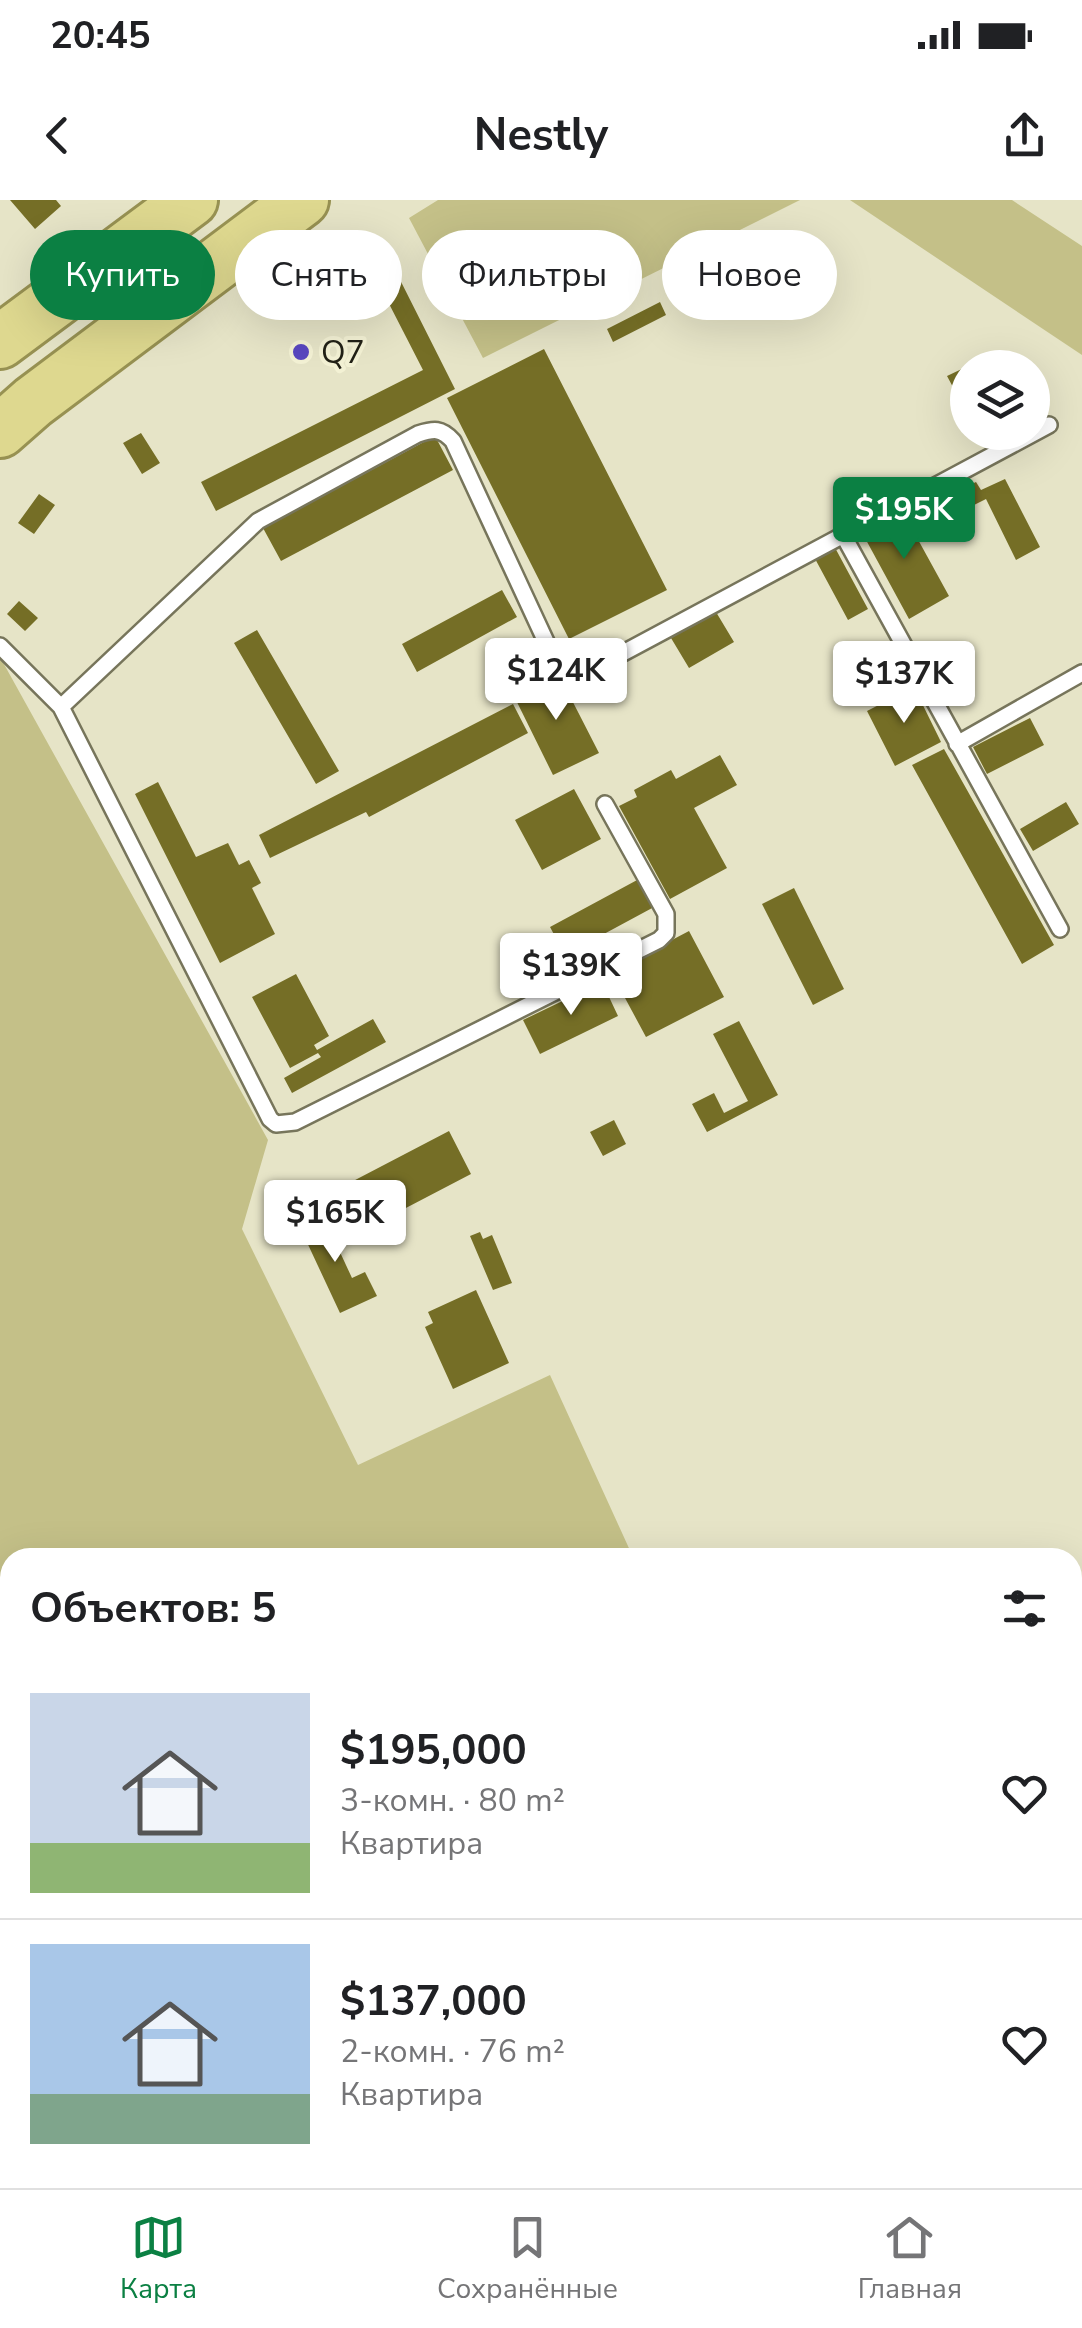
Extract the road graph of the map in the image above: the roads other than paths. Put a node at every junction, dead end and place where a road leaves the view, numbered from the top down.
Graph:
1 (190, 200) edge
2 (302, 200) edge
3 (0, 342) edge
4 (0, 431) edge
5 (999, 450) edge
6 (842, 533) junction
7 (0, 646) edge
8 (1082, 673) edge
9 (60, 707) junction
10 (957, 744) junction
11 (605, 804) dead end
12 (1060, 929) dead end

1 - 3 highway
2 - 4 highway
5 - 6 lane
6 - 9 lane
6 - 10 lane
7 - 9 lane
8 - 10 lane
9 - 11 lane
10 - 12 lane

